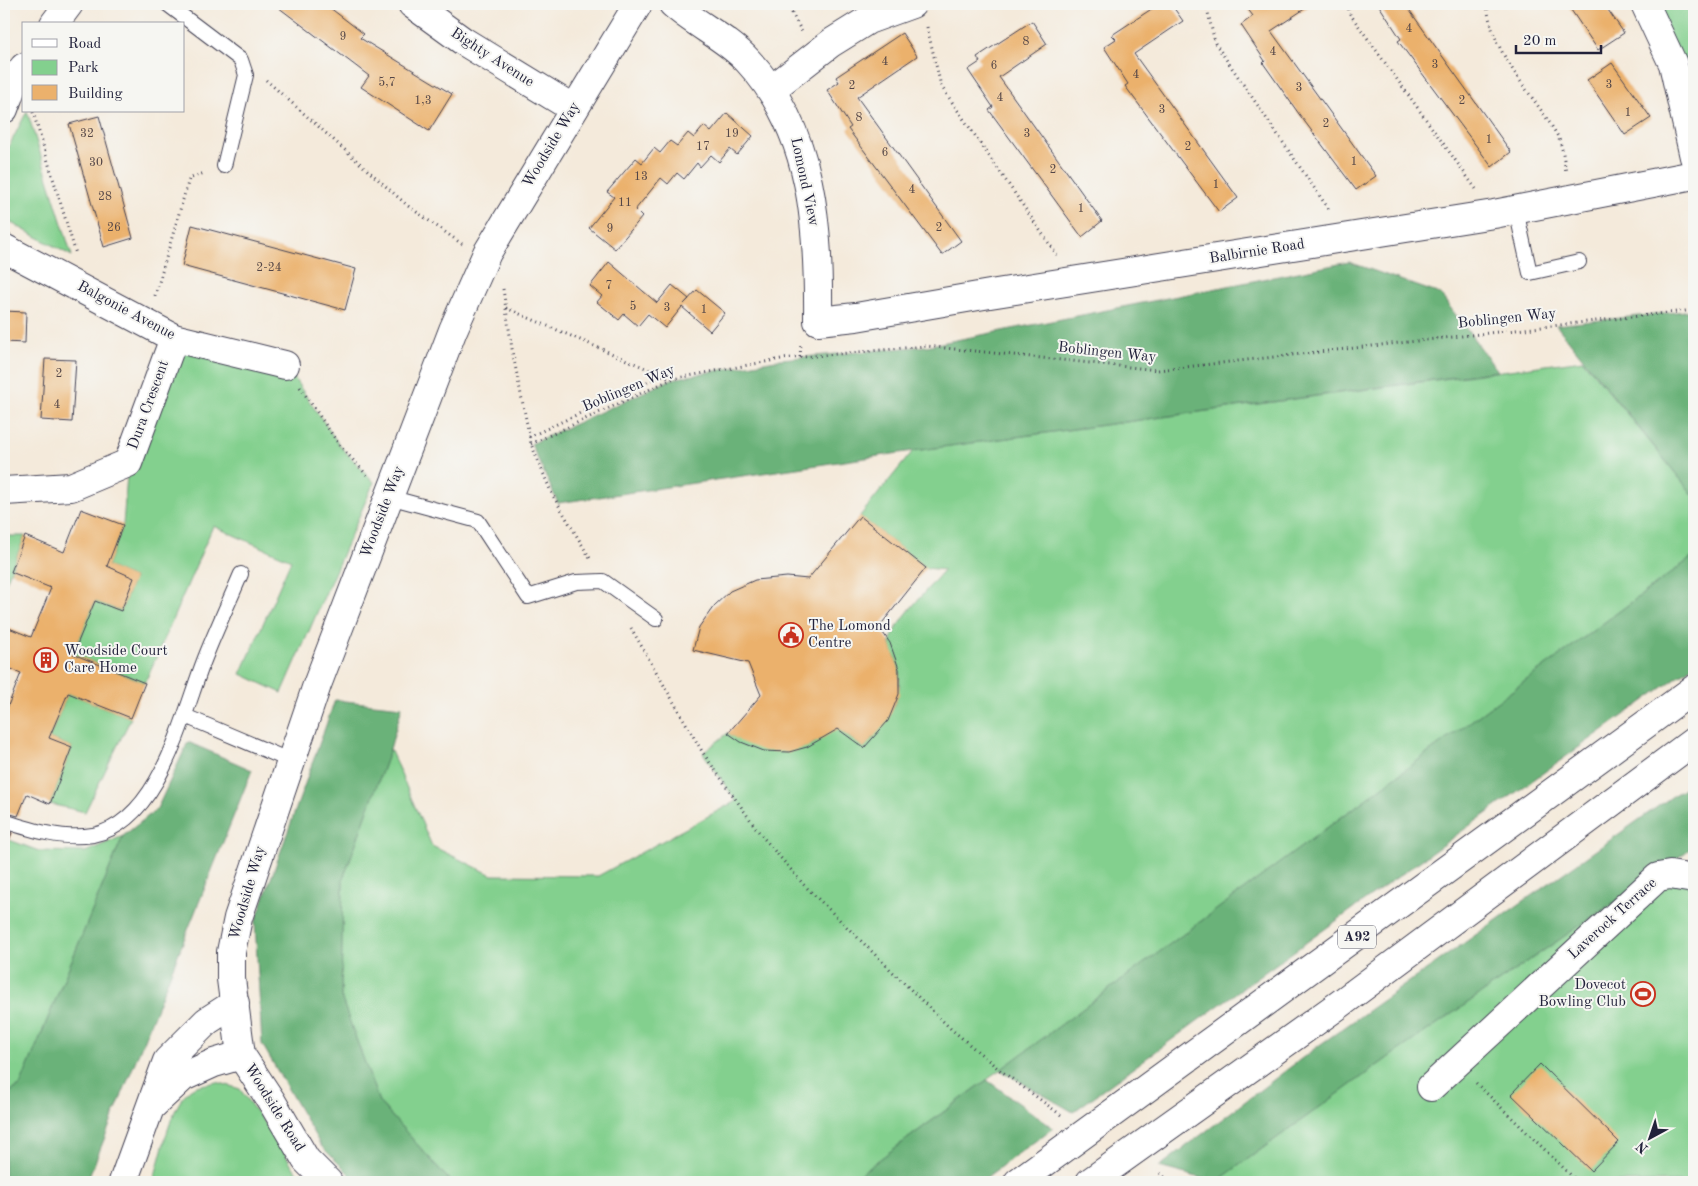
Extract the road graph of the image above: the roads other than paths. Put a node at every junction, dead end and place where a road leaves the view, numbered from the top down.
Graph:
1 (69, 4) edge
2 (166, 4) edge
3 (412, 4) edge
4 (638, 4) edge
5 (673, 4) edge
6 (1646, 4) edge
7 (919, 13) edge
8 (56, 22) edge
9 (22, 70) edge
10 (772, 89) junction
11 (4, 109) edge
12 (574, 109) junction
13 (1694, 156) edge
14 (224, 166) road end
15 (1694, 175) edge
16 (1505, 212) junction
17 (4, 248) edge
18 (1579, 262) dead end
19 (818, 321) joint
20 (174, 338) junction
21 (285, 365) road end
22 (4, 492) edge
23 (389, 497) junction
24 (241, 574) dead end
25 (656, 619) dead end
26 (1694, 689) edge
27 (185, 716) junction
28 (1694, 741) edge
29 (291, 761) junction
30 (4, 821) edge
31 (1694, 879) edge
32 (234, 1004) junction
33 (241, 1056) junction
34 (1431, 1087) dead end
35 (148, 1110) junction
36 (123, 1182) edge
37 (328, 1182) edge
38 (1018, 1182) edge
39 (1090, 1182) edge

1 - 8 main road
2 - 14 lane
3 - 12 main road, Bighty Avenue
4 - 12 main road, Woodside Way
5 - 10 main road, Lomond View
6 - 13 main road
7 - 10 main road
9 - 11 main road
10 - 19 main road, Lomond View
12 - 23 main road, Woodside Way
15 - 16 main road, Balbirnie Road
16 - 18 lane
16 - 19 main road, Balbirnie Road
17 - 20 main road, Balgonie Avenue
20 - 21 main road, Balgonie Avenue
20 - 22 main road, Dura Crescent
23 - 25 lane
23 - 29 main road, Woodside Way
24 - 27 lane
26 - 38 main road, A92
27 - 29 lane
27 - 30 lane
28 - 39 main road
29 - 32 main road, Woodside Way
31 - 34 main road, Laverock Terrace
32 - 33 main road, Woodside Way
32 - 35 main road
33 - 35 main road
33 - 37 main road, Woodside Road
35 - 36 main road

